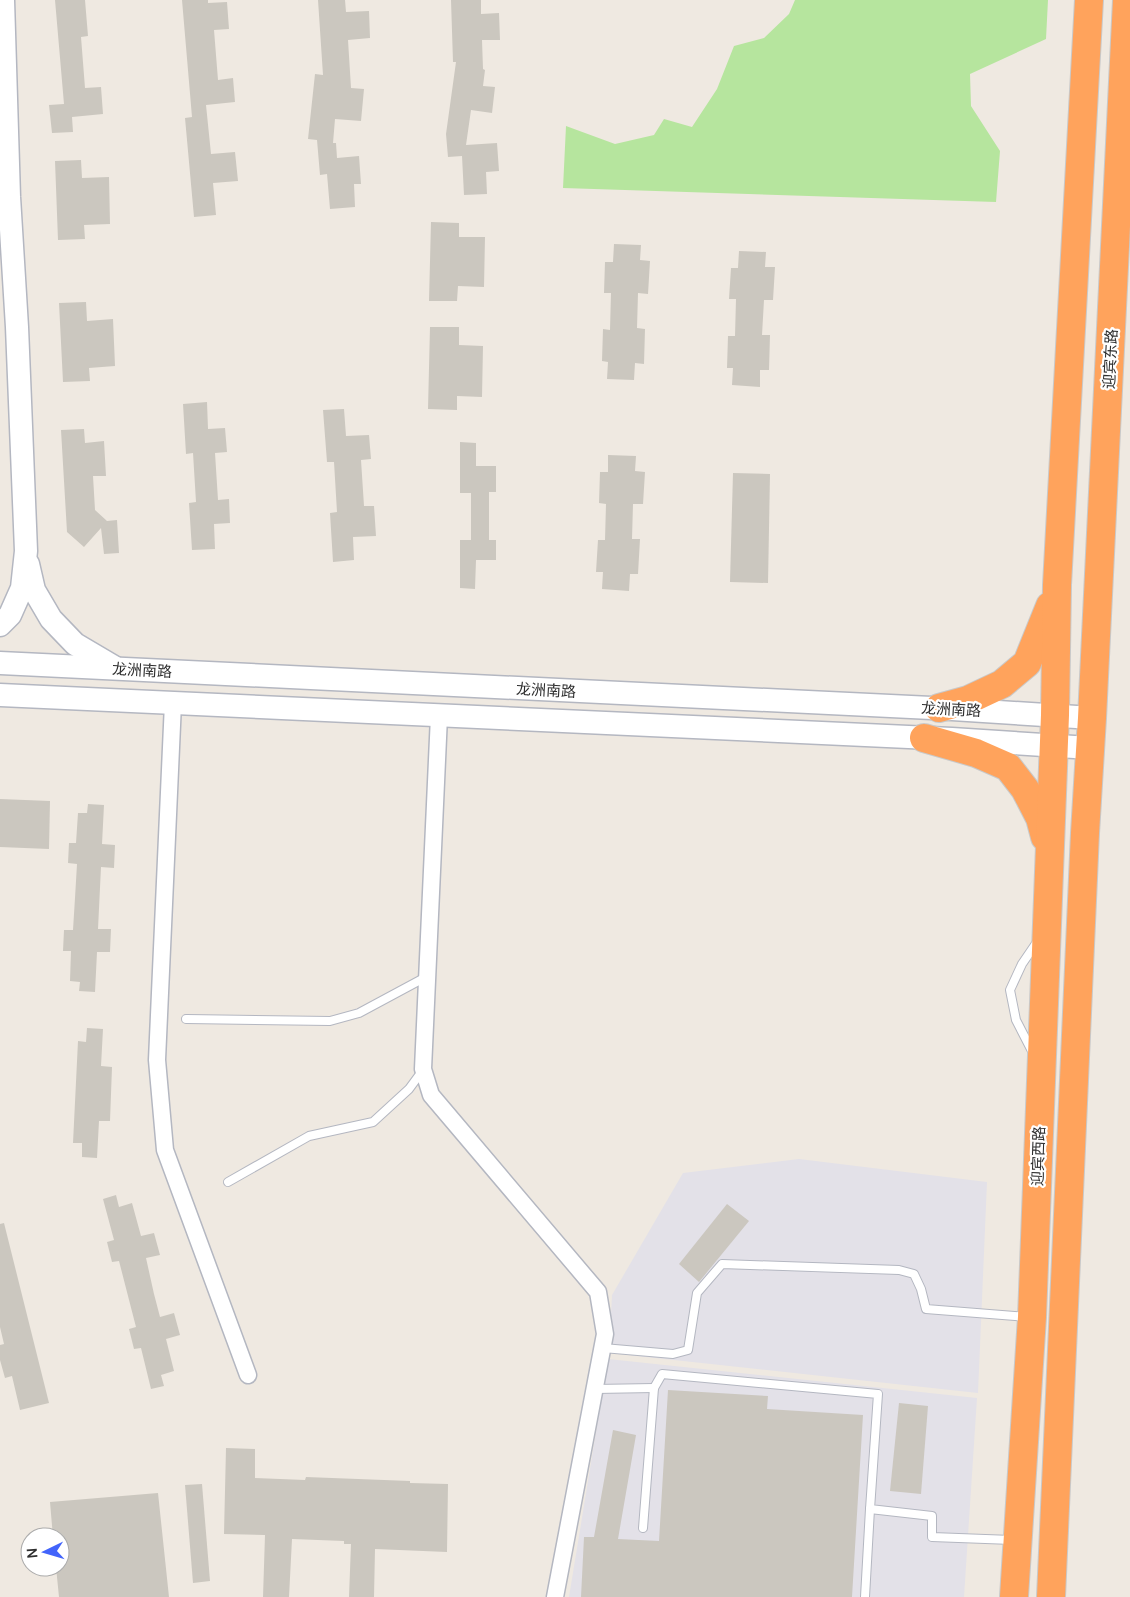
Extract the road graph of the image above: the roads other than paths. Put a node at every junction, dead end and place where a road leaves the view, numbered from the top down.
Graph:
1 (3, 0) edge
2 (1088, 0) edge
3 (1127, 0) edge
4 (1127, 72) edge
5 (4, 197) edge
6 (26, 550) junction
7 (1057, 586) junction
8 (0, 625) edge
9 (0, 663) edge
10 (118, 669) junction
11 (0, 695) edge
12 (173, 703) junction
13 (939, 708) junction
14 (1055, 715) junction
15 (439, 716) junction
16 (1092, 718) junction
17 (924, 738) junction
18 (1054, 745) junction
19 (1090, 748) junction
20 (1050, 855) junction
21 (427, 977) junction
22 (186, 1019) dead end
23 (423, 1069) junction
24 (228, 1182) dead end
25 (1032, 1317) junction
26 (603, 1348) junction
27 (248, 1375) dead end
28 (654, 1388) junction
29 (595, 1389) junction
30 (870, 1509) junction
31 (643, 1528) dead end
32 (1017, 1541) junction
33 (555, 1597) edge
34 (865, 1597) edge
35 (1014, 1597) edge
36 (1051, 1597) edge

1 - 5 main road
2 - 7 highway
3 - 4 highway, 迎宾东路
4 - 16 highway, 迎宾东路
5 - 6 main road
6 - 8 main road
6 - 10 main road
7 - 13 highway
7 - 14 highway
9 - 10 main road, 龙洲南路
10 - 13 main road, 龙洲南路
11 - 12 main road, 龙洲南路
12 - 15 main road, 龙洲南路
12 - 27 street
13 - 14 main road, 龙洲南路
14 - 16 main road, 龙洲南路
14 - 18 highway, 迎宾西路
15 - 17 main road, 龙洲南路
15 - 21 street
16 - 19 highway
17 - 18 main road, 龙洲南路
17 - 20 highway
18 - 19 main road, 龙洲南路
18 - 20 highway, 迎宾西路
19 - 36 highway
20 - 25 highway, 迎宾西路
21 - 22 lane
21 - 23 street
23 - 24 lane
23 - 26 street
25 - 26 lane
25 - 32 highway, 迎宾西路
26 - 29 street
28 - 29 lane
28 - 30 lane
28 - 31 lane
29 - 33 street
30 - 32 lane
30 - 34 lane
32 - 35 highway, 迎宾西路

